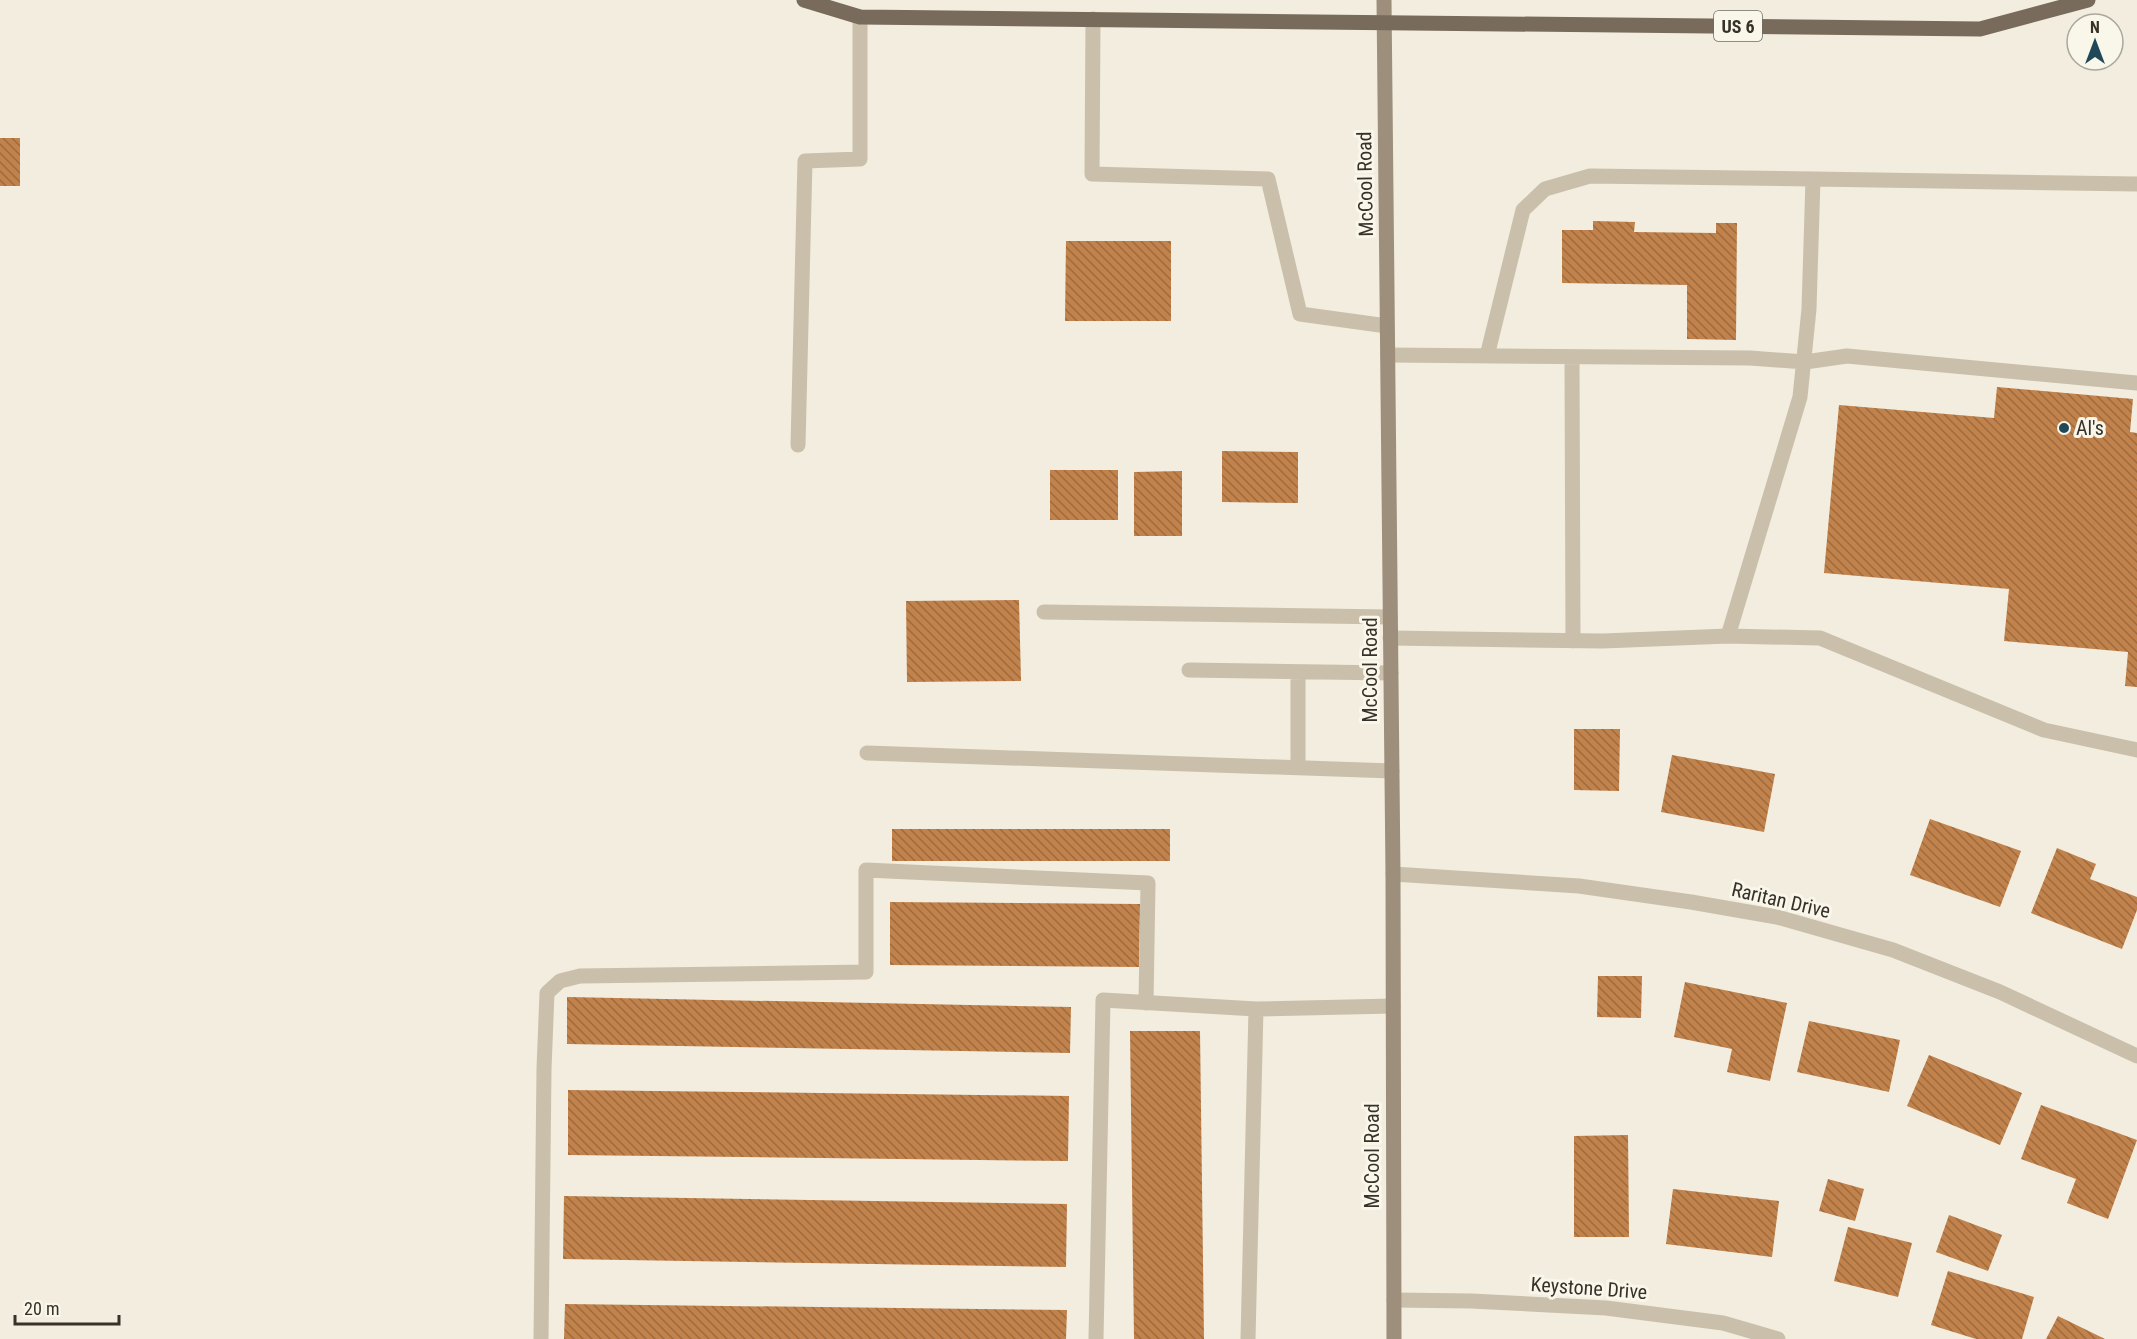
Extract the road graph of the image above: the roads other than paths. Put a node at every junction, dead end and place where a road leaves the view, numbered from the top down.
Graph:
1 (804, 0) edge
2 (1384, 0) edge
3 (2088, 0) edge
4 (860, 17) junction
5 (1093, 19) junction
6 (1384, 22) junction
7 (1813, 179) junction
8 (2137, 184) edge
9 (1387, 326) junction
10 (1388, 355) junction
11 (1487, 356) junction
12 (1572, 357) junction
13 (1805, 362) junction
14 (2137, 383) edge
15 (798, 445) dead end
16 (1044, 612) dead end
17 (1390, 617) junction
18 (1728, 636) junction
19 (1390, 638) junction
20 (1573, 641) junction
21 (1189, 670) dead end
22 (1298, 672) junction
23 (1391, 673) junction
24 (2137, 750) edge
25 (867, 753) dead end
26 (1298, 767) junction
27 (1392, 771) junction
28 (1393, 874) junction
29 (1146, 1003) junction
30 (1393, 1006) junction
31 (1256, 1009) junction
32 (2137, 1056) edge
33 (1394, 1300) junction
34 (542, 1339) edge
35 (1096, 1339) edge
36 (1248, 1339) edge
37 (1394, 1339) edge
38 (1778, 1339) edge

1 - 4 main road, US 6
2 - 6 street, McCool Road
3 - 6 main road, US 6
4 - 5 main road, US 6
4 - 15 street
5 - 6 main road, US 6
5 - 9 street
6 - 9 street, McCool Road
7 - 8 street
7 - 11 street
7 - 13 street
9 - 10 street, McCool Road
10 - 11 street
10 - 17 street, McCool Road
11 - 12 street
12 - 13 street
12 - 20 street
13 - 14 street
13 - 18 street
16 - 17 street
17 - 19 street, McCool Road
18 - 20 street
18 - 24 street
19 - 20 street
19 - 23 street, McCool Road
21 - 22 street
22 - 23 street
22 - 26 street
23 - 27 street, McCool Road
25 - 26 street
26 - 27 street
27 - 28 street, McCool Road
28 - 30 street, McCool Road
28 - 32 street, Raritan Drive
29 - 31 street
29 - 34 street
29 - 35 street
30 - 31 street
30 - 33 street, McCool Road
31 - 36 street
33 - 37 street, McCool Road
33 - 38 street, Keystone Drive

